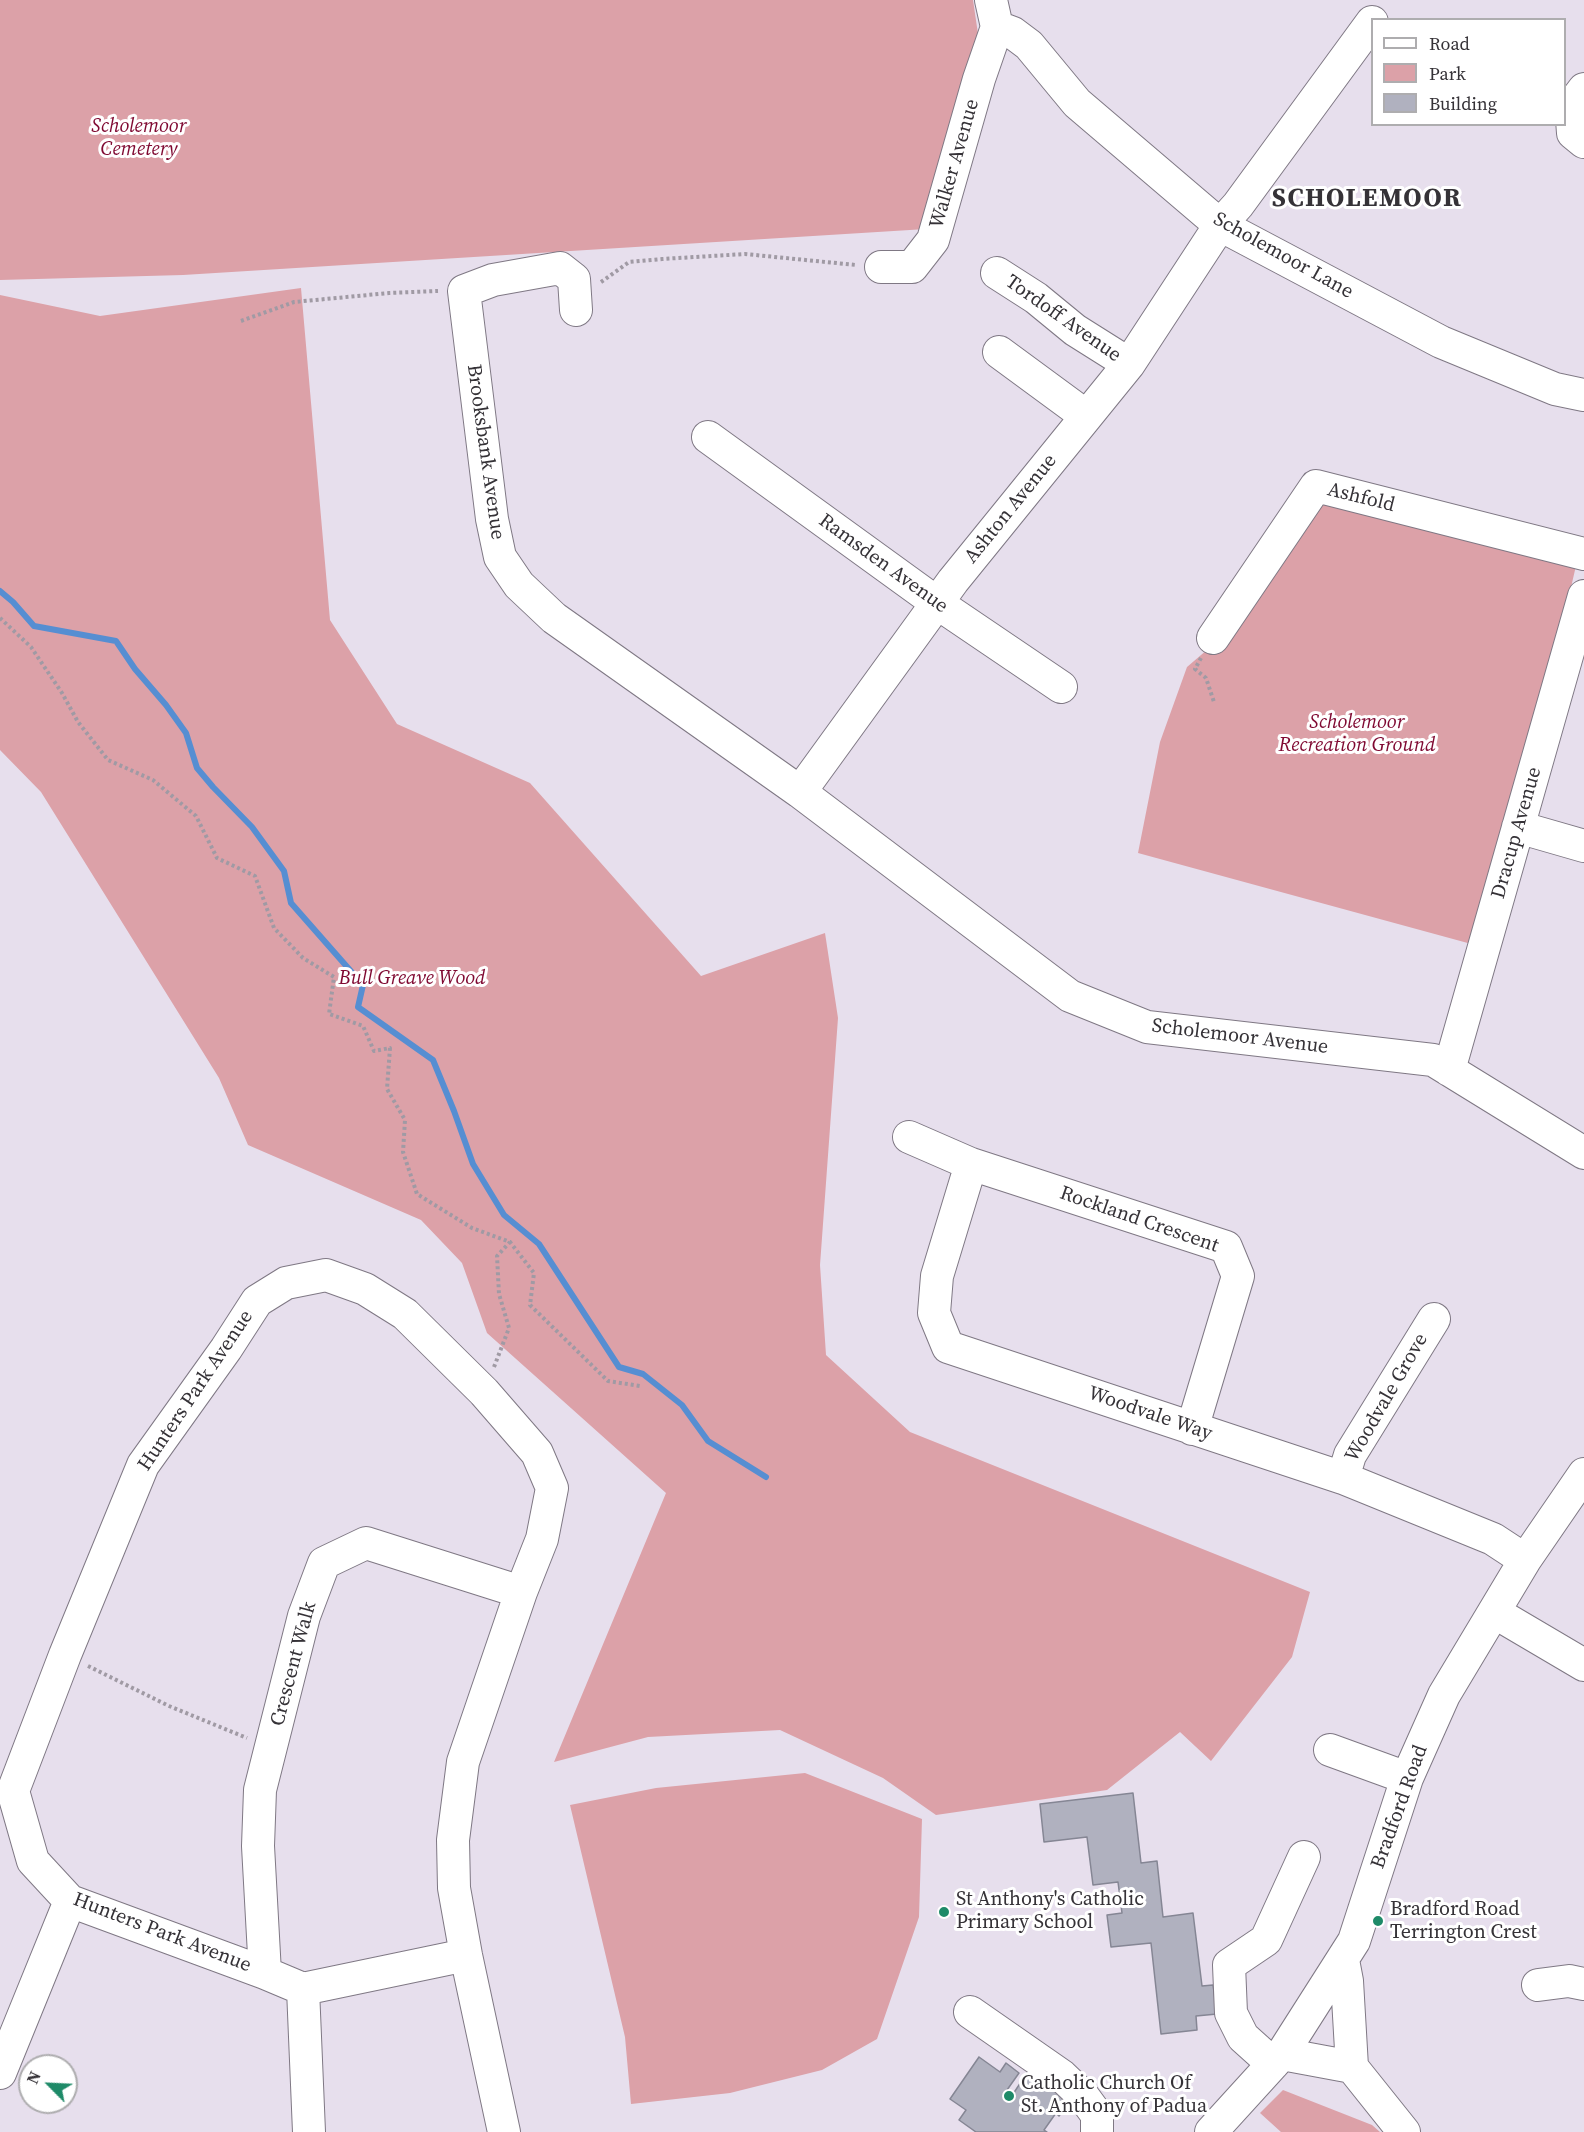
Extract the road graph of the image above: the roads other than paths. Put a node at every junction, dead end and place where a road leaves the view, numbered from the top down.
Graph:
1 (1388, 0) edge
2 (994, 13) edge
3 (1375, 18) edge
4 (1371, 24) edge
5 (1584, 89) edge
6 (1584, 142) edge
7 (1220, 225) junction
8 (881, 267) road end
9 (997, 273) dead end
10 (575, 295) road end
11 (999, 352) dead end
12 (1128, 364) junction
13 (1584, 395) edge
14 (1086, 417) junction
15 (708, 437) dead end
16 (1584, 554) edge
17 (937, 603) junction
18 (1582, 616) edge
19 (1213, 638) road end
20 (1061, 687) dead end
21 (800, 792) junction
22 (1518, 827) junction
23 (1584, 846) edge
24 (1449, 1070) junction
25 (909, 1137) dead end
26 (1584, 1153) edge
27 (970, 1164) junction
28 (1434, 1319) dead end
29 (1192, 1429) junction
30 (1584, 1474) edge
31 (1343, 1478) junction
32 (1526, 1560) junction
33 (521, 1592) junction
34 (1494, 1612) junction
35 (1584, 1665) edge
36 (1330, 1750) dead end
37 (1407, 1778) junction
38 (1304, 1857) dead end
39 (70, 1901) junction
40 (466, 1955) junction
41 (1343, 1960) junction
42 (265, 1973) junction
43 (1584, 1984) edge
44 (1538, 1985) dead end
45 (303, 1989) junction
46 (969, 2012) dead end
47 (1278, 2059) junction
48 (1352, 2067) junction
49 (0, 2073) edge
50 (309, 2132) edge
51 (504, 2132) edge
52 (1097, 2132) edge
53 (1211, 2132) edge
54 (1404, 2132) edge

1 - 3 street, Ashton Avenue
2 - 7 street, Scholemoor Lane
2 - 8 street, Walker Avenue
4 - 7 street, Ashton Avenue
5 - 6 street
7 - 12 street, Ashton Avenue
7 - 13 street, Scholemoor Lane
9 - 12 street, Tordoff Avenue
10 - 21 street, Brooksbank Avenue
11 - 14 street
12 - 14 street, Ashton Avenue
14 - 17 street, Ashton Avenue
15 - 17 street, Ramsden Avenue
16 - 19 street, Ashfold
17 - 20 street, Ramsden Avenue
17 - 21 street, Ashton Avenue
18 - 22 street, Dracup Avenue
21 - 24 street, Scholemoor Avenue
22 - 23 street
22 - 24 street, Dracup Avenue
24 - 26 street, Scholemoor Avenue
25 - 27 street, Rockland Crescent
27 - 29 street, Woodvale Way
27 - 29 street, Rockland Crescent
28 - 31 street, Woodvale Grove
29 - 31 street, Woodvale Way
30 - 32 street, Bradford Road
31 - 32 street, Woodvale Way
32 - 34 street, Bradford Road
33 - 39 street, Hunters Park Avenue
33 - 40 street, Hunters Park Avenue
33 - 42 street, Crescent Walk
34 - 35 street
34 - 37 street, Bradford Road
36 - 37 street
37 - 41 street, Bradford Road
38 - 47 street
39 - 42 street, Hunters Park Avenue
39 - 49 street
40 - 45 street
40 - 51 street, Hunters Park Avenue
41 - 47 street, Bradford Road
41 - 48 street
42 - 45 street, Hunters Park Avenue
43 - 44 street
45 - 50 street
46 - 52 street
47 - 48 street
47 - 53 street, Bradford Road
48 - 54 street

